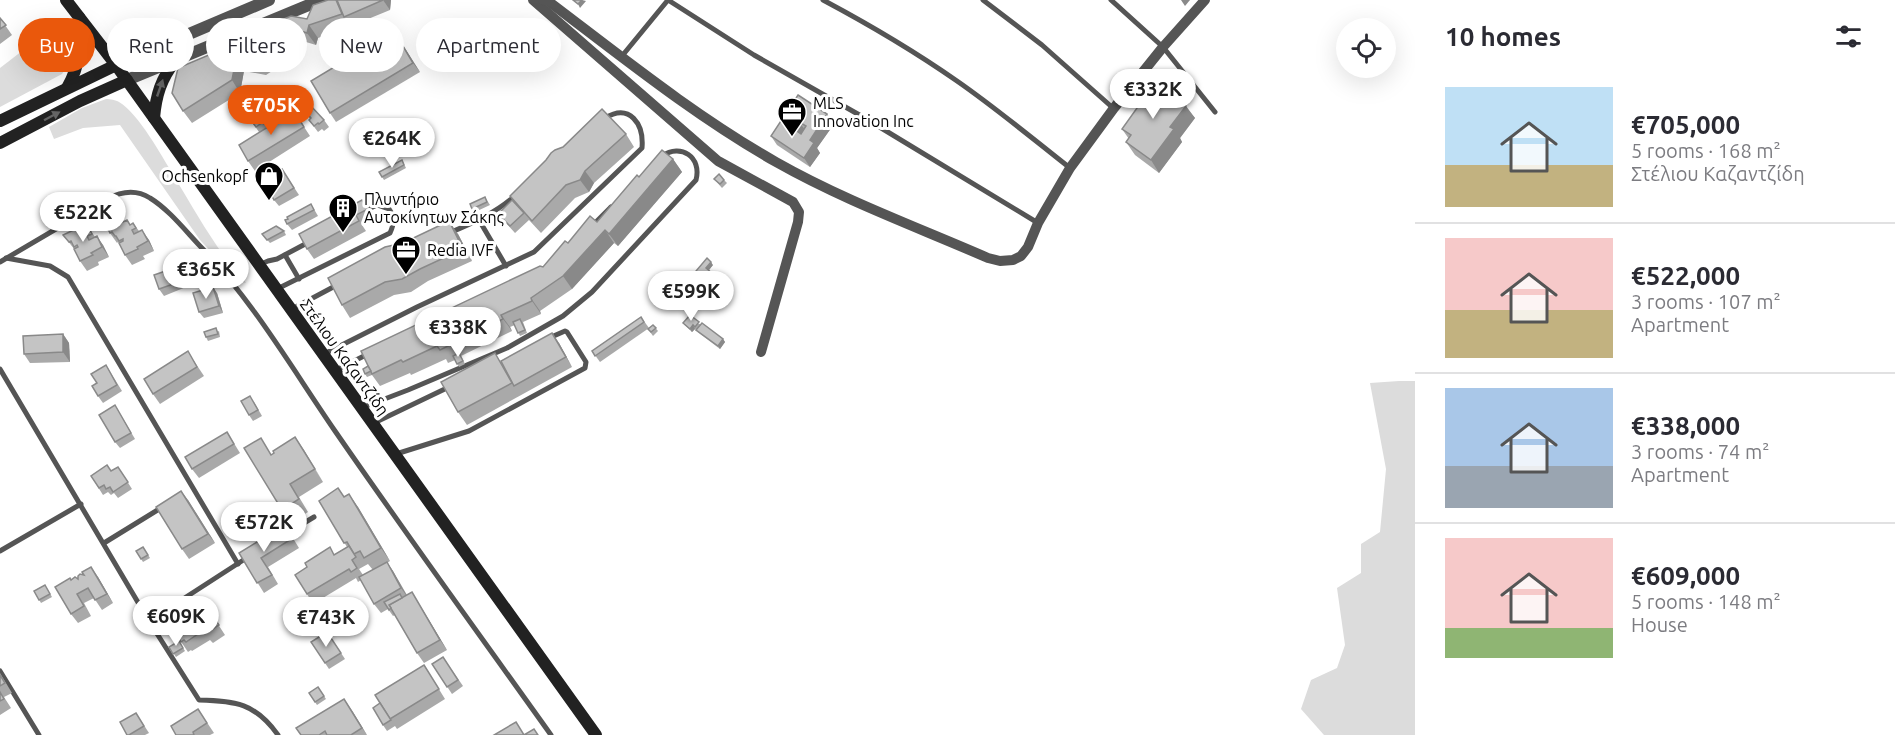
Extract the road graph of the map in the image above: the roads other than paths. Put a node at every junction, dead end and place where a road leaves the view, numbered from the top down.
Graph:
1 (66, 0) edge
2 (269, 0) edge
3 (321, 0) edge
4 (533, 0) edge
5 (543, 0) edge
6 (824, 0) edge
7 (983, 0) edge
8 (1111, 0) edge
9 (1205, 0) edge
10 (80, 17) junction
11 (194, 32) edge
12 (1163, 47) junction
13 (107, 53) edge
14 (194, 53) edge
15 (622, 56) junction
16 (107, 69) edge
17 (121, 72) edge
18 (147, 72) edge
19 (166, 72) edge
20 (127, 80) junction
21 (66, 89) junction
22 (1114, 108) junction
23 (1215, 112) dead end
24 (154, 118) junction
25 (0, 121) edge
26 (597, 124) edge
27 (0, 143) edge
28 (656, 162) edge
29 (1070, 168) junction
30 (519, 192) edge
31 (616, 201) edge
32 (354, 216) edge
33 (479, 220) junction
34 (1038, 223) junction
35 (447, 233) edge
36 (584, 233) edge
37 (315, 238) edge
38 (285, 255) junction
39 (6, 258) junction
40 (0, 262) edge
41 (259, 265) junction
42 (506, 266) junction
43 (299, 279) junction
44 (342, 282) edge
45 (276, 289) junction
46 (291, 310) junction
47 (542, 341) edge
48 (377, 350) edge
49 (761, 352) dead end
50 (323, 354) junction
51 (0, 369) edge
52 (334, 370) junction
53 (452, 385) edge
54 (361, 408) junction
55 (372, 423) junction
56 (394, 454) junction
57 (194, 488) junction
58 (183, 494) edge
59 (174, 500) edge
60 (81, 504) junction
61 (314, 517) dead end
62 (276, 540) edge
63 (104, 543) junction
64 (0, 551) edge
65 (257, 552) edge
66 (238, 564) junction
67 (149, 621) junction
68 (0, 671) edge
69 (39, 735) edge
70 (278, 735) edge
71 (551, 735) edge
72 (596, 735) edge

1 - 10 main road, Στέλιου Καζαντζίδη
2 - 11 street
3 - 14 street
4 - 49 street
5 - 15 street
6 - 29 lane
7 - 22 lane
8 - 12 lane
9 - 12 street
10 - 13 main road, Στέλιου Καζαντζίδη
10 - 21 main road
12 - 22 street
12 - 23 lane
15 - 34 street
15 - 34 lane
16 - 21 main road
17 - 20 main road, Στέλιου Καζαντζίδη
18 - 20 street
24 -> 19 main road
20 - 24 main road, Στέλιου Καζαντζίδη
27 -> 20 main road
21 - 25 main road
22 - 29 street
24 - 41 main road, Στέλιου Καζαντζίδη
26 - 42 lane
28 - 54 lane
29 - 34 street
30 - 33 lane
31 - 36 lane
32 - 43 lane
33 - 35 lane
33 - 42 lane
37 - 38 lane
38 - 41 lane
38 - 43 lane
39 - 40 lane
39 - 57 lane
39 - 71 lane
41 - 45 main road, Στέλιου Καζαντζίδη
42 - 50 lane
43 - 45 lane
44 - 46 lane
45 - 46 main road, Στέλιου Καζαντζίδη
46 - 50 main road, Στέλιου Καζαντζίδη
47 - 56 lane
48 - 52 lane
50 - 52 main road, Στέλιου Καζαντζίδη
51 - 60 lane
52 - 54 main road, Στέλιου Καζαντζίδη
53 - 55 lane
54 - 55 main road, Στέλιου Καζαντζίδη
55 - 56 main road, Στέλιου Καζαντζίδη
56 - 72 main road, Στέλιου Καζαντζίδη
57 - 58 lane
57 - 66 lane
59 - 63 lane
60 - 63 lane
60 - 64 lane
61 - 62 lane
63 - 67 lane
65 - 66 lane
66 - 67 lane
67 - 70 lane
68 - 69 lane

